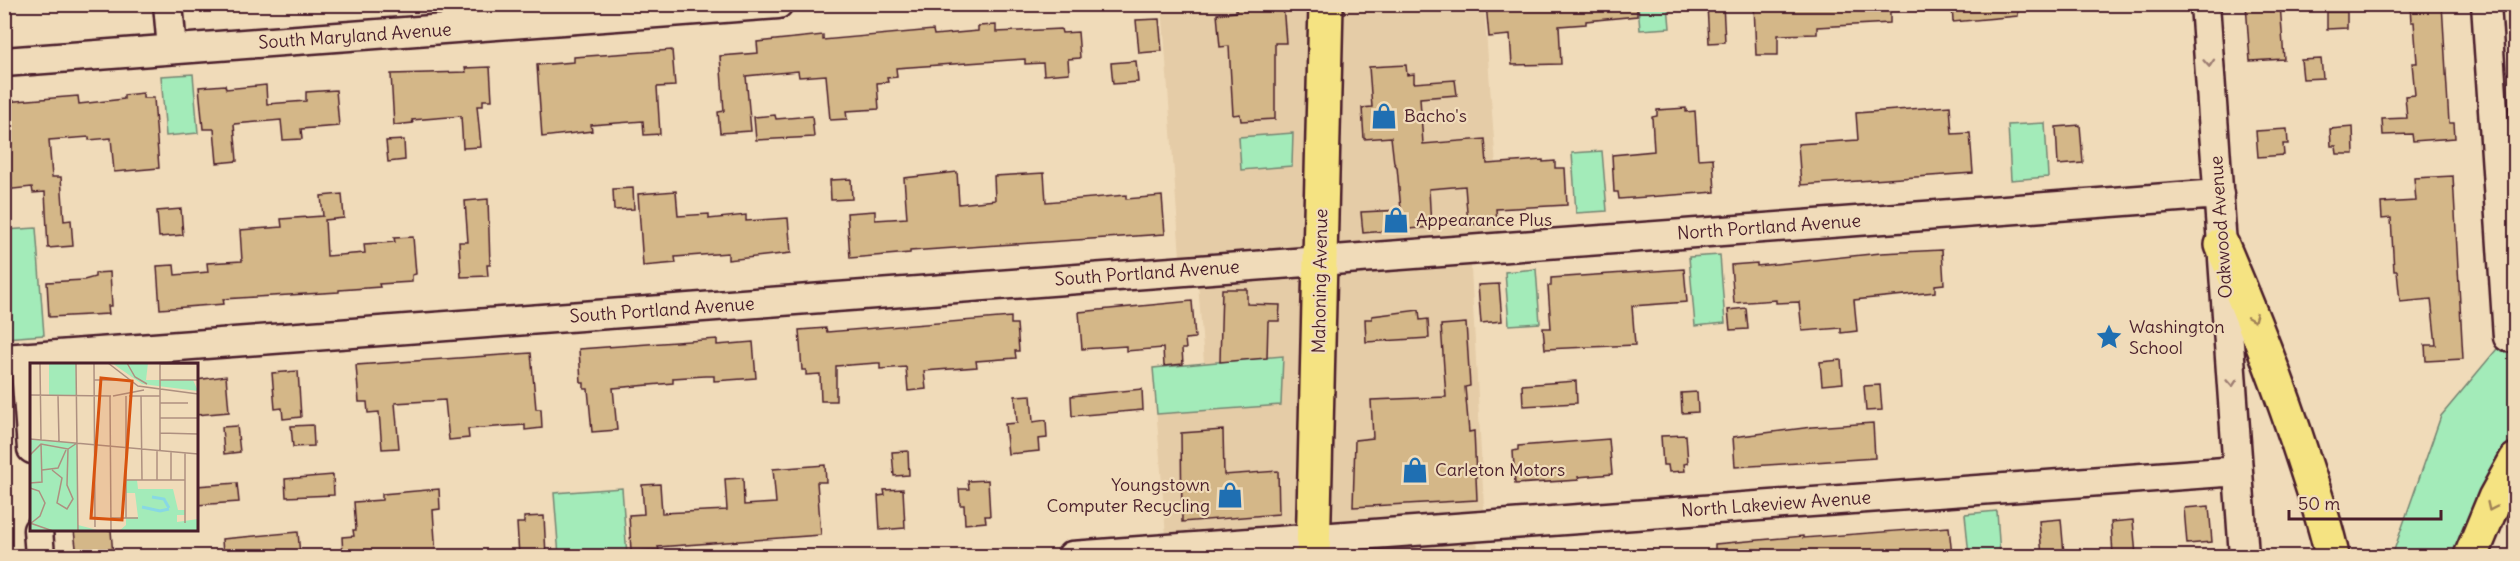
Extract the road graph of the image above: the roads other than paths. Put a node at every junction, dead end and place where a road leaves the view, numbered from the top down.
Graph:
1 (168, 4) edge
2 (778, 4) edge
3 (1326, 4) edge
4 (2205, 4) edge
5 (2486, 4) edge
6 (172, 49) junction
7 (4, 62) edge
8 (2218, 194) junction
9 (2222, 245) junction
10 (1320, 260) junction
11 (2508, 337) dead end
12 (15, 358) edge
13 (30, 438) edge
14 (2516, 460) edge
15 (2238, 471) junction
16 (38, 531) edge
17 (1313, 547) edge
18 (40, 556) edge
19 (1072, 556) edge
20 (2244, 556) edge
21 (2332, 556) edge
22 (2471, 556) edge

1 - 6 street
2 - 6 street, South Maryland Avenue
3 - 10 main road, Mahoning Avenue
4 -> 8 street, Oakwood Avenue
5 - 11 street
6 - 7 street, South Maryland Avenue
8 - 9 street, Oakwood Avenue
8 - 10 street, North Portland Avenue
9 -> 15 street, Oakwood Avenue
9 -> 21 main road
10 - 12 street, South Portland Avenue
10 - 17 main road, Mahoning Avenue
12 - 13 street
14 -> 22 main road
15 - 17 street, North Lakeview Avenue
15 - 20 street, Oakwood Avenue
16 - 18 street
17 - 19 street, North Lakeview Avenue

